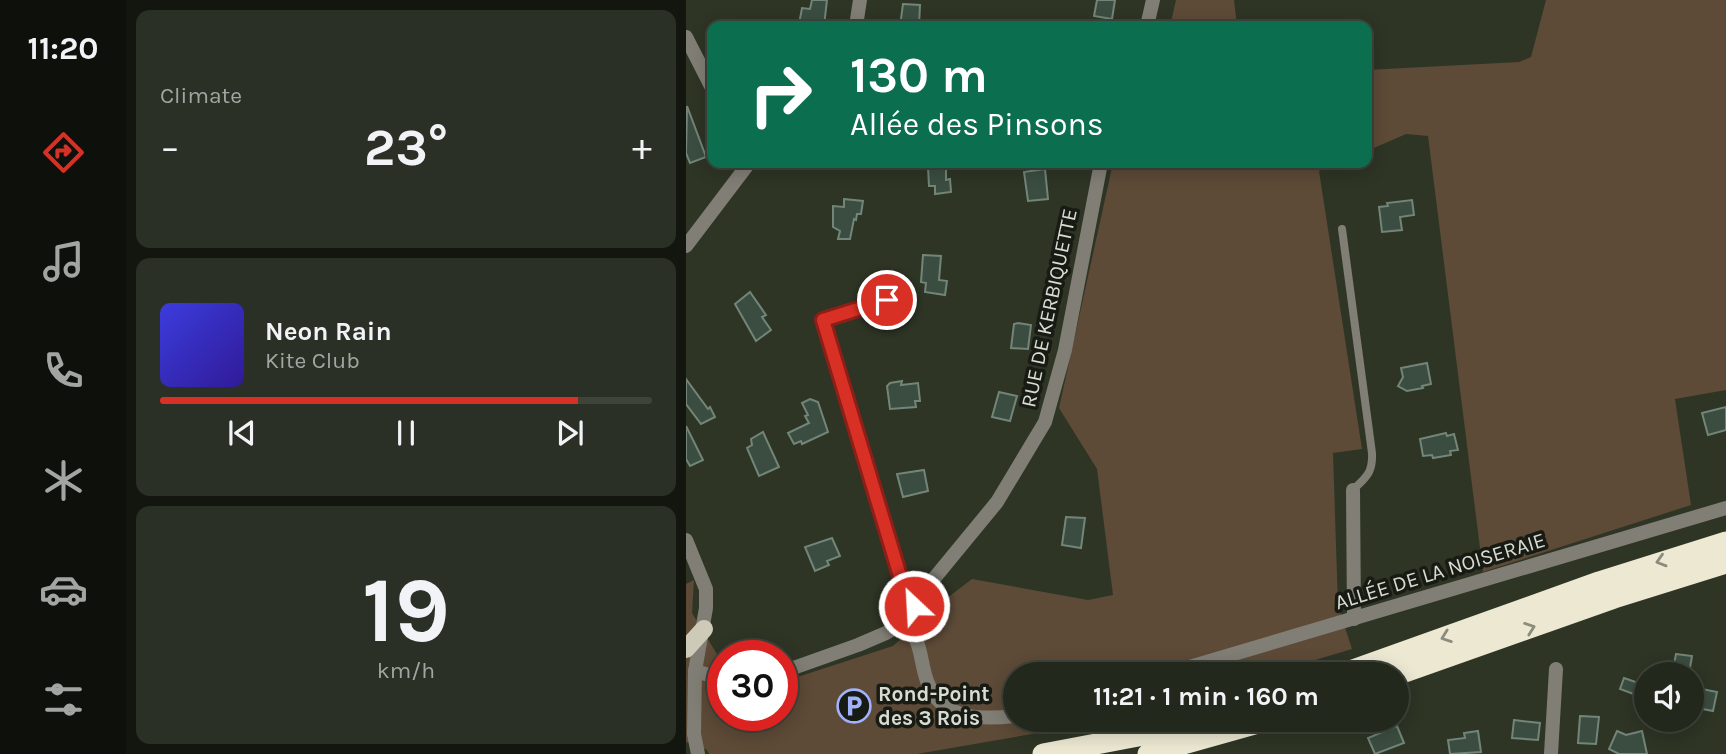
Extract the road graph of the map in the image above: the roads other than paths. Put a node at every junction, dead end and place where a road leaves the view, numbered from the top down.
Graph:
1 (860, 0) edge
2 (1153, 0) edge
3 (857, 21) edge
4 (1148, 21) edge
5 (686, 37) edge
6 (707, 79) edge
7 (745, 168) edge
8 (1100, 168) edge
9 (1342, 229) dead end
10 (686, 246) edge
11 (887, 300) dead end
12 (1353, 490) joint
13 (1726, 508) edge
14 (686, 540) edge
15 (1726, 542) edge
16 (1726, 563) edge
17 (914, 606) junction
18 (1354, 619) junction
19 (902, 623) junction
20 (704, 629) junction
21 (686, 649) edge
22 (1207, 662) edge
23 (1375, 662) edge
24 (798, 666) edge
25 (1556, 669) dead end
26 (695, 671) junction
27 (1409, 671) edge
28 (707, 674) edge
29 (686, 689) edge
30 (1003, 716) edge
31 (1158, 732) edge
32 (1226, 732) edge
33 (698, 754) edge
34 (1043, 754) edge
35 (1148, 754) edge
36 (1551, 754) edge

1 - 3 street
2 - 4 street
5 - 6 street
7 - 10 street
8 - 17 street, RUE DE KERBIQUETTE
9 - 12 lane
11 - 17 street
12 - 18 street
13 - 18 street, ALLÉE DE LA NOISERAIE
14 - 20 street
15 -> 23 highway
27 -> 16 highway
17 - 19 street, RUE DE KERBIQUETTE
18 - 22 street, ALLÉE DE LA NOISERAIE
19 - 24 street, RUE DE KERBIQUETTE
19 - 30 street
20 - 21 main road
20 - 26 street
25 - 36 street
26 - 28 street
26 - 29 street
26 - 33 street
31 - 34 highway
32 - 35 highway

